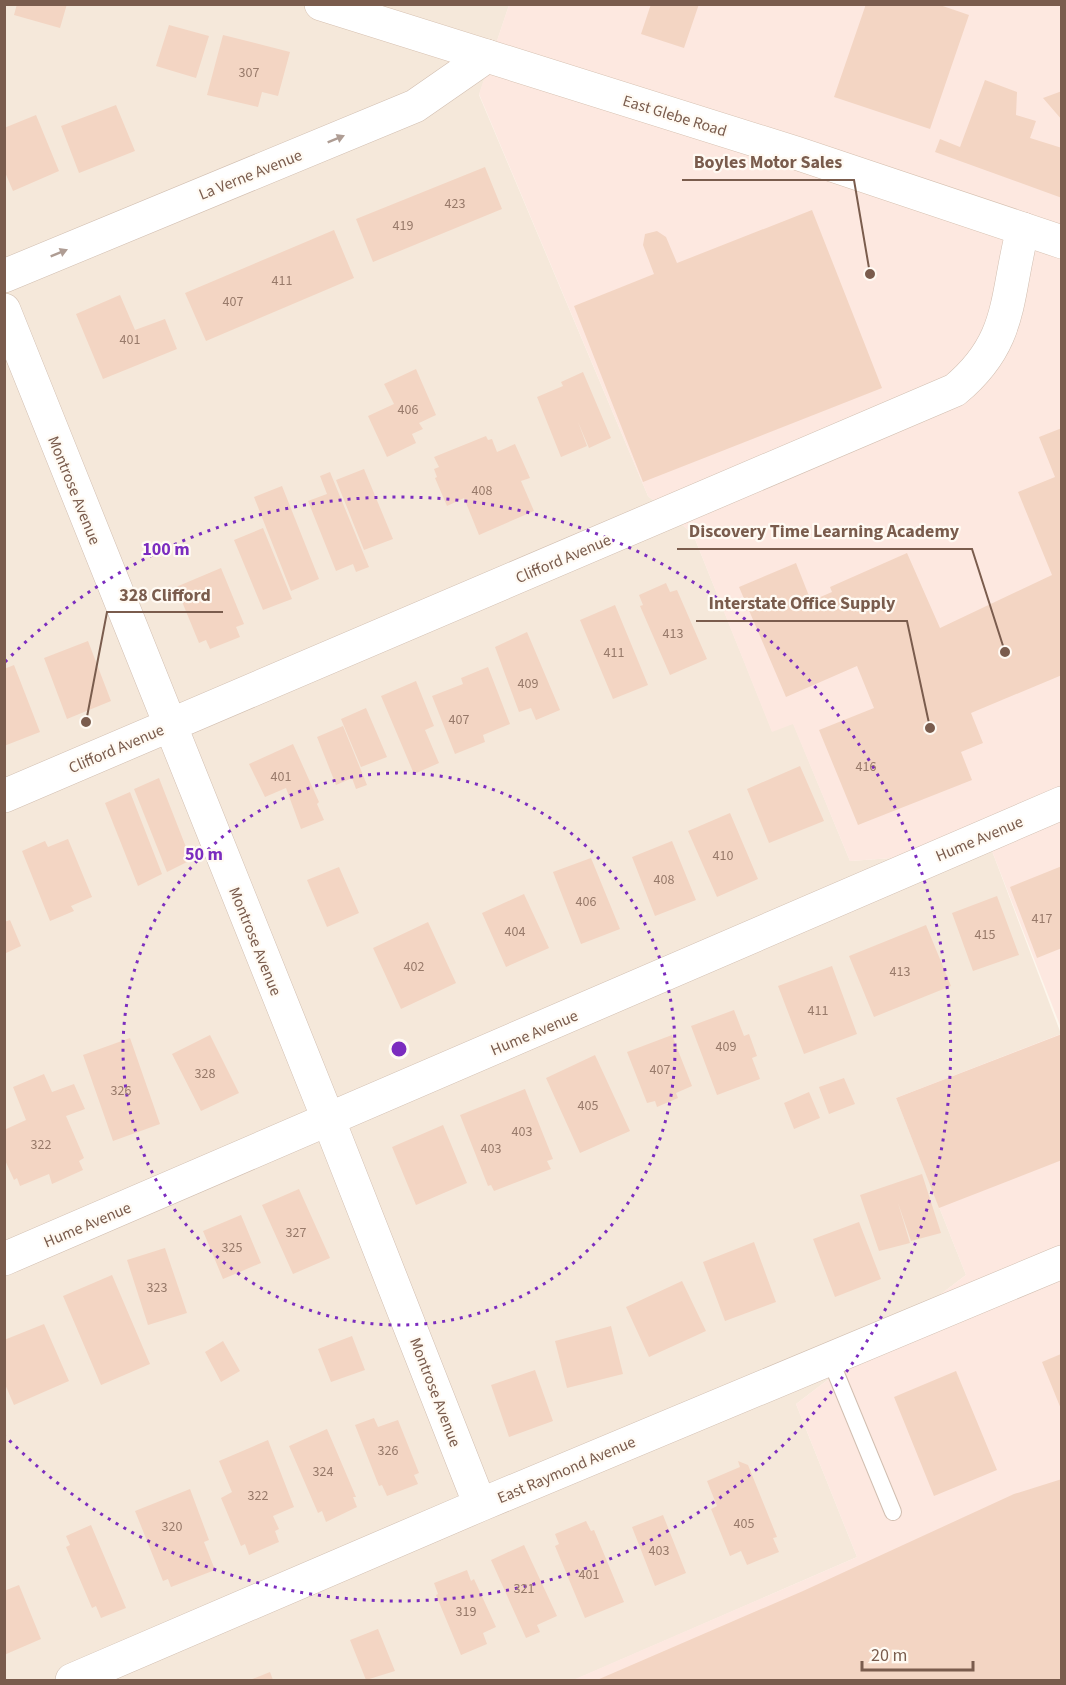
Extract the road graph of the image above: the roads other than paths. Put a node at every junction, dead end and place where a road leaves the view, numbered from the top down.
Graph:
1 (321, 4) edge
2 (487, 56) junction
3 (1023, 229) junction
4 (1062, 242) edge
5 (4, 276) edge
6 (4, 310) edge
7 (169, 725) junction
8 (4, 796) edge
9 (1062, 803) edge
10 (329, 1121) junction
11 (4, 1259) edge
12 (1062, 1262) edge
13 (830, 1359) junction
14 (480, 1505) junction
15 (893, 1512) dead end
16 (72, 1680) edge

1 - 2 street, East Glebe Road
2 - 3 street, East Glebe Road
5 -> 2 street, La Verne Avenue
3 - 4 street, East Glebe Road
3 - 7 street, Clifford Avenue
6 - 7 street, Montrose Avenue
7 - 8 street, Clifford Avenue
7 - 10 street, Montrose Avenue
9 - 10 street, Hume Avenue
10 - 11 street, Hume Avenue
10 - 14 street, Montrose Avenue
12 - 13 street, East Raymond Avenue
13 - 14 street, East Raymond Avenue
13 - 15 lane
14 - 16 street, East Raymond Avenue

